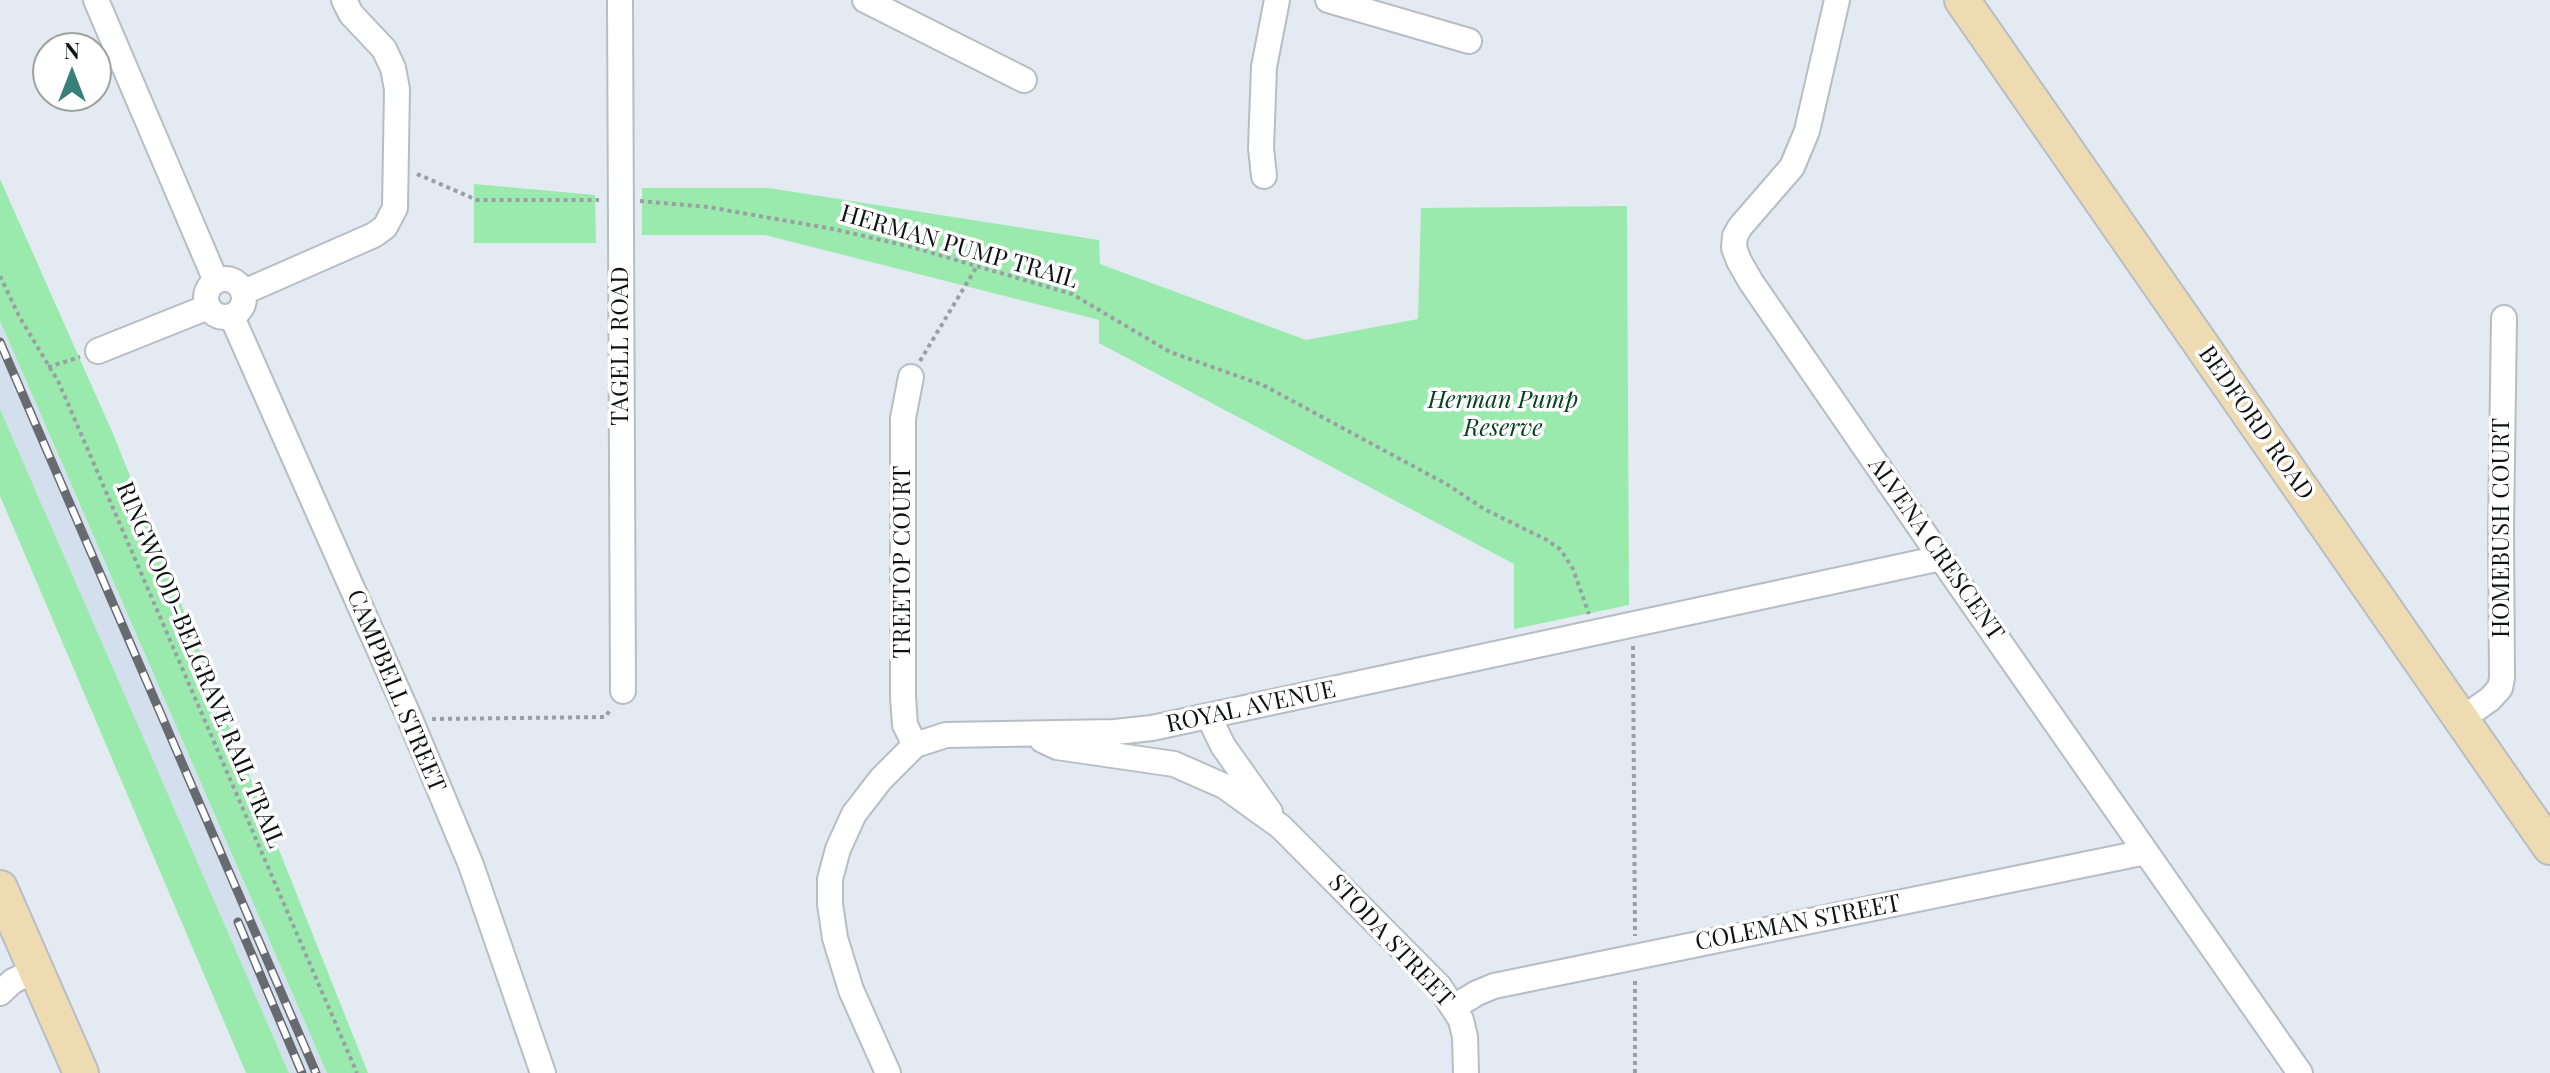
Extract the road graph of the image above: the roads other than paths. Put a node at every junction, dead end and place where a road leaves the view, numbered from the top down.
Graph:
1 (96, 0) edge
2 (344, 0) edge
3 (620, 0) edge
4 (865, 0) edge
5 (1277, 0) edge
6 (1328, 0) edge
7 (1837, 0) edge
8 (1962, 0) edge
9 (1469, 41) dead end
10 (1024, 80) dead end
11 (1264, 176) dead end
12 (216, 281) junction
13 (244, 292) junction
14 (208, 307) junction
15 (232, 317) junction
16 (2504, 318) dead end
17 (98, 351) road end
18 (911, 377) road end
19 (1941, 558) junction
20 (623, 691) road end
21 (1209, 717) junction
22 (2462, 719) junction
23 (1027, 733) junction
24 (915, 745) junction
25 (1281, 827) junction
26 (2550, 847) edge
27 (2146, 852) junction
28 (0, 888) edge
29 (36, 970) junction
30 (0, 993) edge
31 (1454, 1007) junction
32 (81, 1073) edge
33 (543, 1073) edge
34 (888, 1073) edge
35 (1466, 1073) edge
36 (2300, 1073) edge

1 - 12 street
2 - 13 street
3 - 20 street, TAGELL ROAD
4 - 10 street
5 - 11 street
6 - 9 street
7 - 19 street, ALVENA CRESCENT
8 - 22 main road, BEDFORD ROAD
12 - 13 street
12 - 14 street
13 - 15 street
14 - 15 street
14 - 17 street
15 - 33 street, CAMPBELL STREET
16 - 22 street, HOMEBUSH COURT
18 - 24 street, TREETOP COURT
19 - 21 street, ROYAL AVENUE
19 - 27 street, ALVENA CRESCENT
21 - 23 street, ROYAL AVENUE
21 - 25 street, STODA STREET
22 - 26 main road, BEDFORD ROAD
23 - 24 street, ROYAL AVENUE
23 - 25 street, STODA STREET
24 - 34 street
25 - 31 street, STODA STREET
27 - 31 street, COLEMAN STREET
27 - 36 street, ALVENA CRESCENT
28 - 29 main road
29 - 30 street
29 - 32 main road
31 - 35 street, STODA STREET

